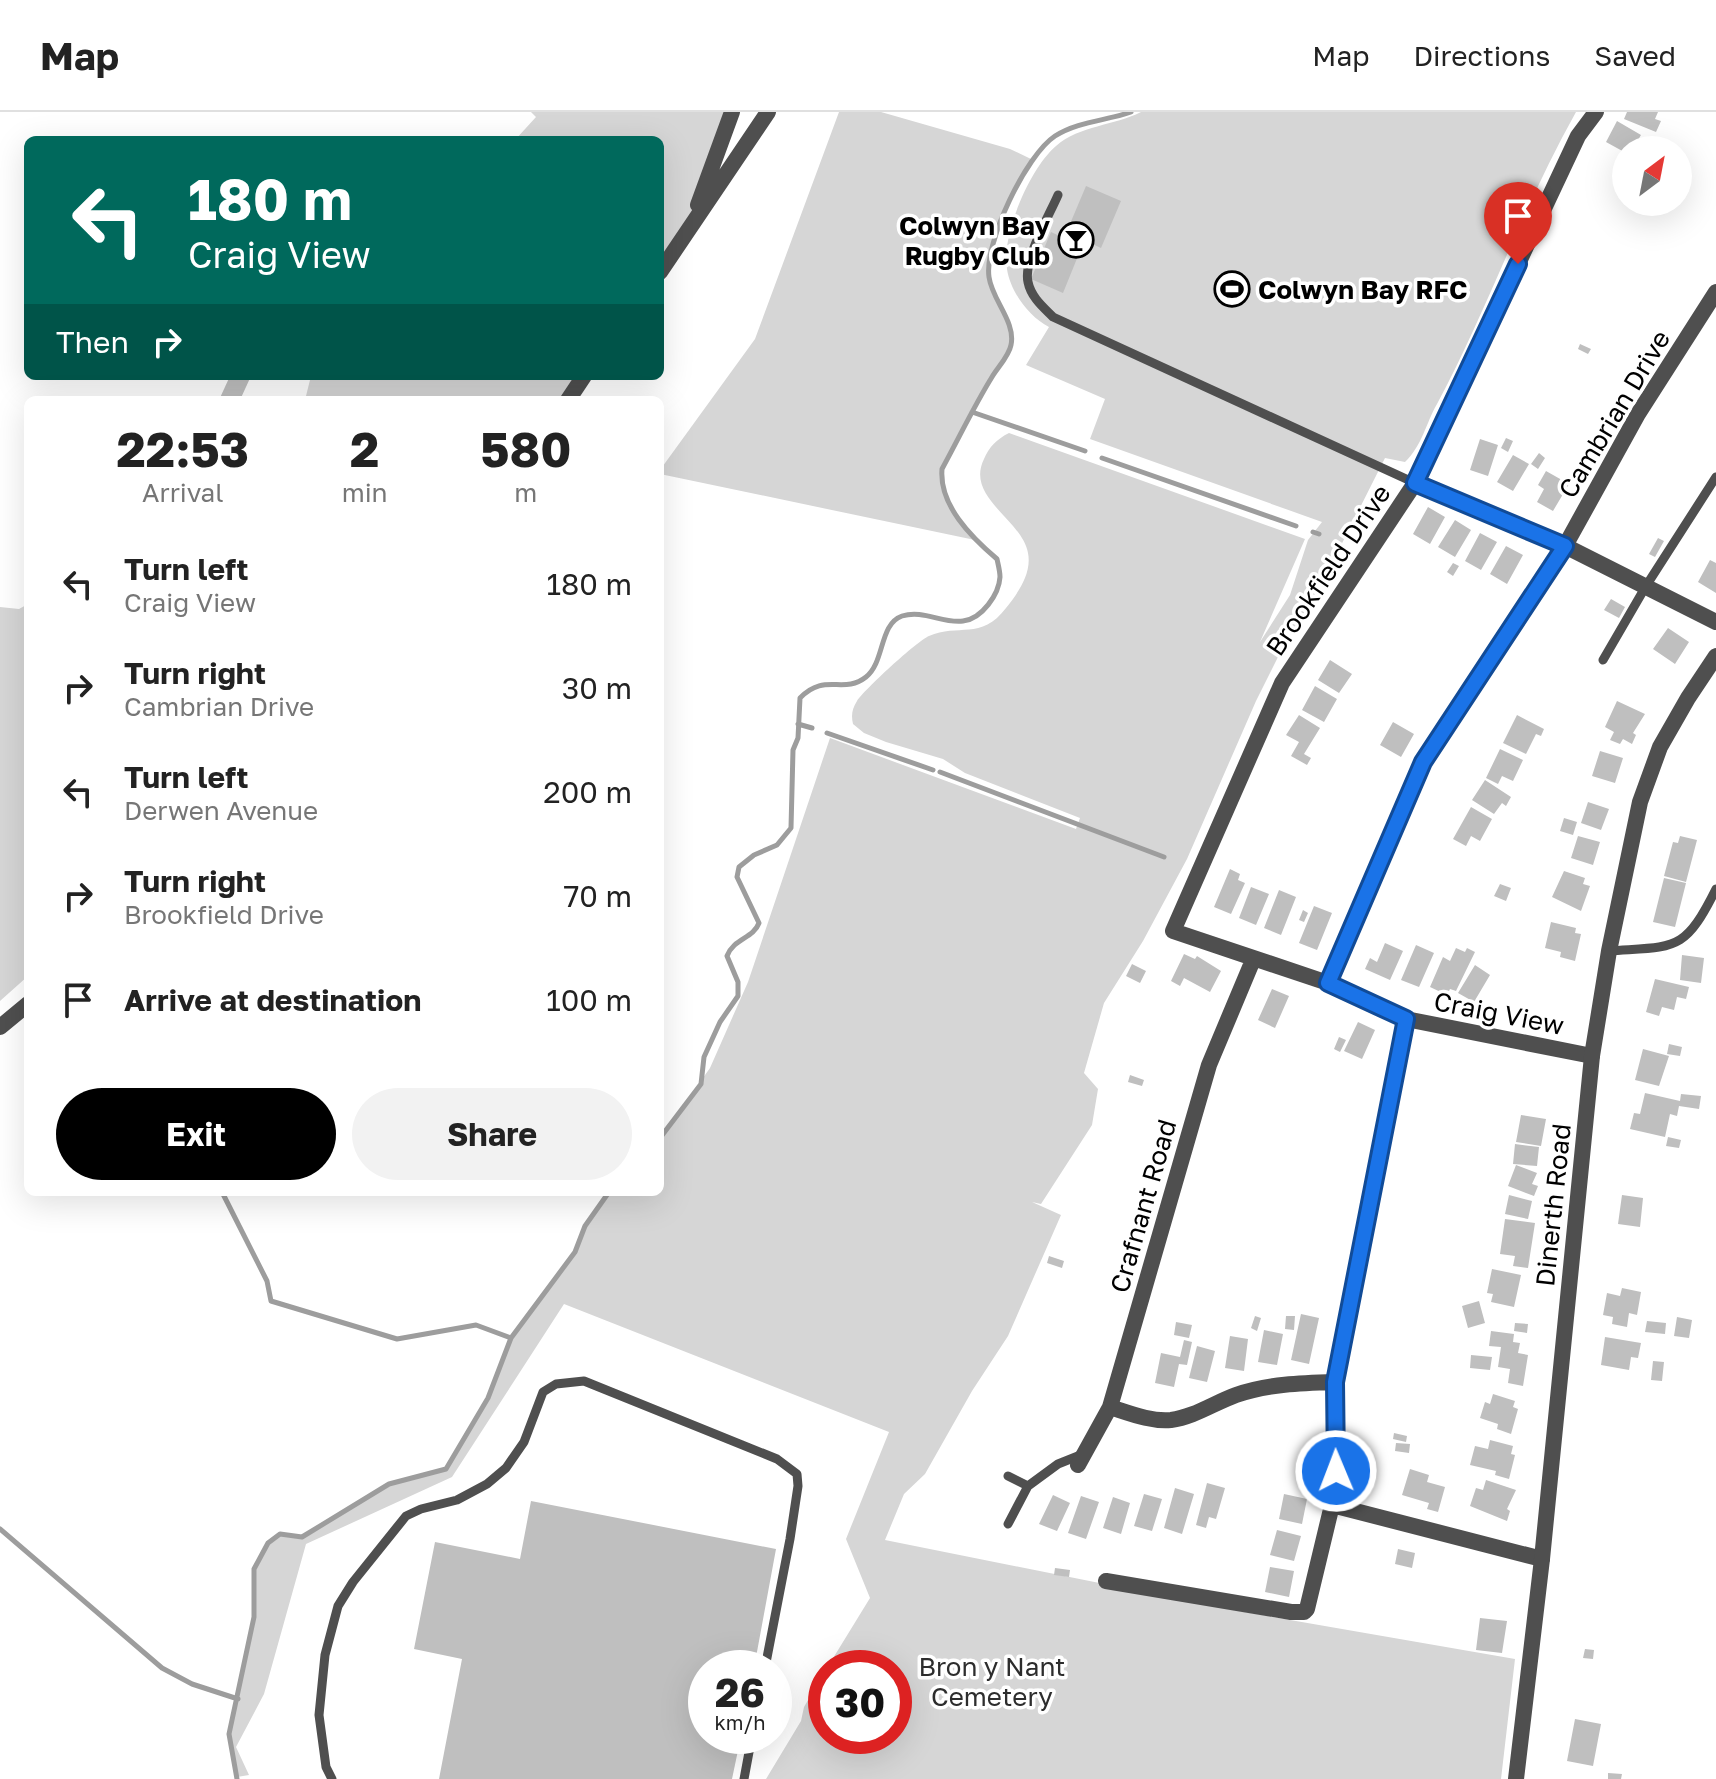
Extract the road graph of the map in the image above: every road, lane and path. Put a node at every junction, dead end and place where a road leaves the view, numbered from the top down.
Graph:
1 (732, 112) edge
2 (768, 112) edge
3 (1596, 112) edge
4 (1058, 195) dead end
5 (686, 236) junction
6 (664, 266) edge
7 (1716, 292) edge
8 (1716, 477) edge
9 (1415, 483) junction
10 (1565, 546) junction
11 (1646, 586) junction
12 (1716, 622) edge
13 (1716, 656) edge
14 (1603, 660) dead end
15 (1716, 889) edge
16 (1173, 931) joint
17 (1609, 951) junction
18 (1253, 960) junction
19 (1328, 983) junction
20 (24, 1007) edge
21 (1406, 1019) junction
22 (0, 1027) edge
23 (1592, 1056) junction
24 (1335, 1382) junction
25 (1110, 1407) junction
26 (1081, 1459) joint
27 (1008, 1476) dead end
28 (1028, 1486) junction
29 (1332, 1505) junction
30 (1008, 1524) dead end
31 (1542, 1559) junction
32 (1106, 1581) dead end
33 (768, 1650) edge
34 (749, 1754) edge
35 (332, 1779) edge
36 (744, 1779) edge
37 (1516, 1779) edge

1 - 5 street
2 - 5 street
3 - 9 street, Brookfield Drive
4 - 9 lane
5 - 6 street
7 - 10 street, Cambrian Drive
8 - 11 lane
9 - 10 street
9 - 16 street, Brookfield Drive
10 - 11 street
10 - 19 street, Cambrian Drive
11 - 12 street
11 - 14 lane
13 - 17 street, Dinerth Road
15 - 17 lane
16 - 18 street, Craig View
17 - 23 street, Dinerth Road
18 - 19 street, Craig View
18 - 25 street, Crafnant Road
19 - 21 street, Craig View
20 - 22 street
21 - 23 street, Craig View
21 - 24 street
23 - 31 street, Dinerth Road
24 - 25 street
24 - 29 street
25 - 26 street, Crafnant Road
26 - 28 lane
27 - 28 lane
28 - 30 lane
29 - 31 street
29 - 32 street
31 - 37 street, Dinerth Road
33 - 35 lane
34 - 36 lane

